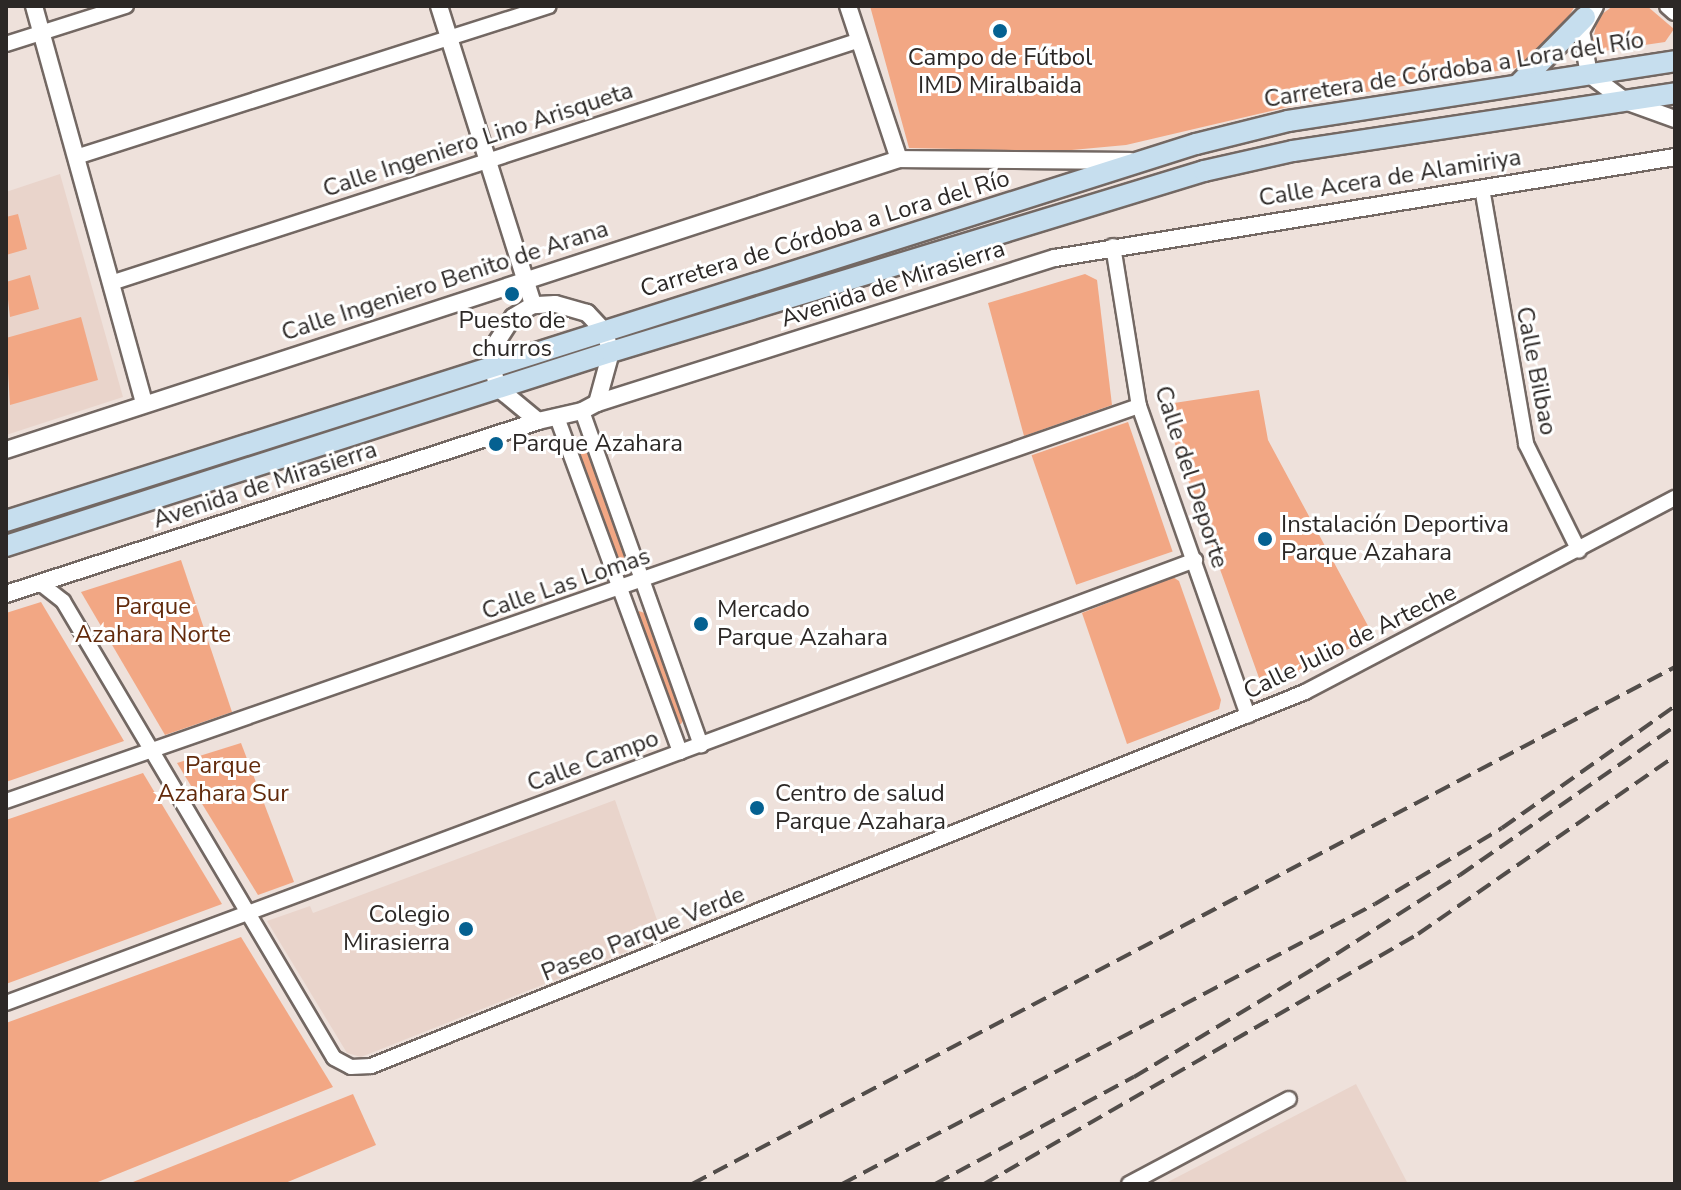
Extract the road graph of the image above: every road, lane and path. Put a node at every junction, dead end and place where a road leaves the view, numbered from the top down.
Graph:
1 (34, 6) edge
2 (126, 6) edge
3 (439, 6) edge
4 (548, 6) edge
5 (848, 6) edge
6 (1589, 10) edge
7 (41, 33) junction
8 (449, 38) junction
9 (860, 40) junction
10 (6, 44) edge
11 (1675, 61) edge
12 (1589, 74) junction
13 (1519, 84) junction
14 (1675, 93) edge
15 (1625, 101) junction
16 (1675, 119) edge
17 (76, 157) junction
18 (1675, 157) edge
19 (899, 159) junction
20 (487, 160) junction
21 (1146, 161) junction
22 (1482, 188) junction
23 (1113, 246) junction
24 (525, 281) junction
25 (111, 283) junction
26 (533, 305) junction
27 (604, 331) junction
28 (611, 352) junction
29 (492, 366) junction
30 (498, 388) junction
31 (144, 402) junction
32 (1139, 406) junction
33 (590, 407) junction
34 (558, 420) junction
35 (538, 421) junction
36 (6, 450) edge
37 (1675, 498) edge
38 (6, 521) edge
39 (6, 546) edge
40 (1579, 551) junction
41 (1195, 560) junction
42 (72, 574) junction
43 (643, 581) junction
44 (40, 583) junction
45 (619, 590) junction
46 (6, 594) edge
47 (63, 601) junction
48 (1248, 715) junction
49 (701, 745) junction
50 (152, 751) junction
51 (680, 752) junction
52 (1123, 766) joint
53 (6, 801) edge
54 (249, 913) junction
55 (6, 1003) edge
56 (1289, 1099) dead end
57 (1129, 1184) edge

1 - 7 street
2 - 7 street
3 - 8 street
4 - 8 street
5 - 9 street
6 - 12 street
6 - 13 main road
7 - 10 street
7 - 17 street
8 - 17 street
8 - 20 street
9 - 19 street
9 - 20 street, Calle Ingeniero Lino Arisqueta
11 - 12 main road, Carretera de Córdoba a Lora del Río
12 - 13 main road, Carretera de Córdoba a Lora del Río
12 - 15 street
13 - 21 main road, Carretera de Córdoba a Lora del Río
14 - 15 main road, Carretera de Córdoba a Lora del Río
15 - 16 street
15 - 28 main road, Carretera de Córdoba a Lora del Río
17 - 25 street
18 - 22 street, Calle Acera de Alamiriya
19 - 21 street, Calle Ingeniero Benito de Arana
19 - 24 street, Calle Ingeniero Benito de Arana
20 - 24 street
20 - 25 street, Calle Ingeniero Lino Arisqueta
21 - 27 main road, Carretera de Córdoba a Lora del Río
22 - 23 street, Calle Acera de Alamiriya
22 - 40 street, Calle Bilbao
23 - 32 street, Calle del Deporte
23 - 33 street, Avenida de Mirasierra
24 - 26 street
24 - 31 street, Calle Ingeniero Benito de Arana
25 - 31 street
26 - 27 street
26 - 29 street
27 - 28 street
27 - 29 main road, Carretera de Córdoba a Lora del Río
28 - 30 main road, Carretera de Córdoba a Lora del Río
28 - 33 street
29 - 30 street
29 - 38 main road, Carretera de Córdoba a Lora del Río
30 - 35 street
30 - 39 main road, Carretera de Córdoba a Lora del Río
31 - 36 street, Calle Ingeniero Benito de Arana
32 - 41 street, Calle del Deporte
32 - 43 street, Calle Las Lomas
33 - 34 street, Avenida de Mirasierra
33 - 43 street
34 - 35 street, Avenida de Mirasierra
34 - 45 street
35 - 42 street, Avenida de Mirasierra
37 - 40 street, Calle Julio de Arteche
40 - 48 street, Calle Julio de Arteche
41 - 48 street, Calle del Deporte
41 - 49 street, Calle Campo
42 - 44 street, Avenida de Mirasierra
42 - 47 street
43 - 45 street, Calle Las Lomas
43 - 49 street
44 - 46 street, Avenida de Mirasierra
44 - 47 street
45 - 50 street, Calle Las Lomas
45 - 51 street
47 - 50 street, Paseo Parque Verde
48 - 52 street, Calle Julio de Arteche
49 - 51 street, Calle Campo
50 - 53 street, Calle Las Lomas
50 - 54 street, Paseo Parque Verde
51 - 54 street, Calle Campo
52 - 54 street, Paseo Parque Verde
54 - 55 street, Calle Campo
56 - 57 street

